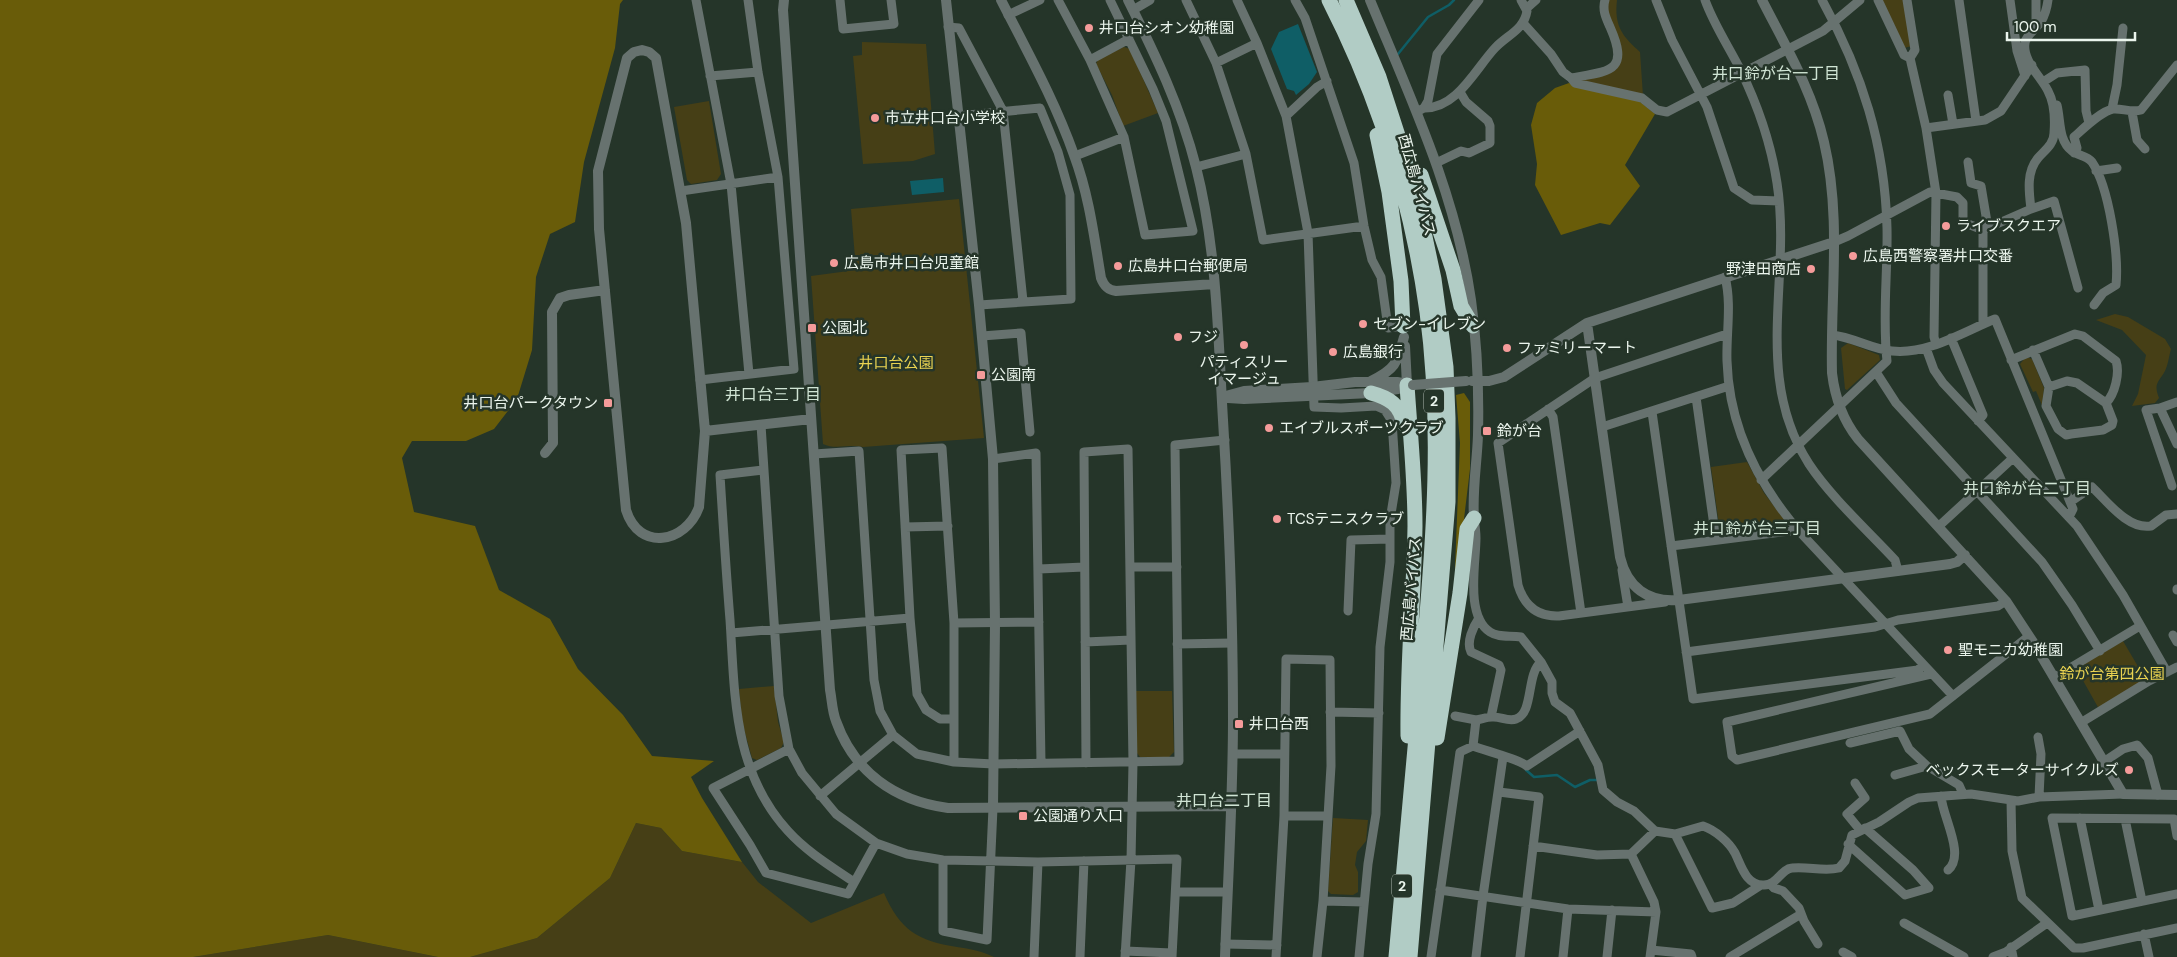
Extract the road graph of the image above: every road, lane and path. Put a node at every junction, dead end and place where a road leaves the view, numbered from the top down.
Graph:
1 (696, 0) edge
2 (748, 0) edge
3 (784, 0) edge
4 (840, 0) edge
5 (891, 0) edge
6 (946, 0) edge
7 (1001, 0) edge
8 (1040, 0) edge
9 (1058, 0) edge
10 (1110, 0) edge
11 (1128, 0) edge
12 (1150, 0) edge
13 (1186, 0) edge
14 (1237, 0) edge
15 (1295, 0) edge
16 (1346, 0) edge
17 (1370, 0) edge
18 (1479, 0) edge
19 (1521, 0) edge
20 (1536, 0) edge
21 (1605, 0) edge
22 (1656, 0) edge
23 (1705, 0) edge
24 (1762, 0) edge
25 (1822, 0) edge
26 (1860, 0) edge
27 (1878, 0) edge
28 (1908, 0) edge
29 (1959, 0) edge
30 (2010, 0) edge
31 (2036, 0) edge
32 (2048, 0) edge
33 (1330, 1) edge
34 (1527, 8) junction
35 (1133, 10) junction
36 (1008, 15) junction
37 (1522, 23) junction
38 (1835, 23) junction
39 (2039, 24) junction
40 (948, 27) junction
41 (2123, 28) dead end
42 (1130, 39) junction
43 (1258, 44) junction
44 (1789, 49) junction
45 (1910, 58) junction
46 (1090, 60) junction
47 (1216, 63) junction
48 (2032, 65) junction
49 (2177, 65) edge
50 (758, 72) junction
51 (1742, 74) junction
52 (710, 76) junction
53 (2025, 76) junction
54 (1379, 77) junction
55 (1571, 78) junction
56 (1327, 81) junction
57 (2043, 82) junction
58 (1460, 92) junction
59 (1702, 94) junction
60 (1948, 95) dead end
61 (2051, 100) junction
62 (2112, 109) junction
63 (1420, 110) junction
64 (1003, 111) junction
65 (2132, 112) junction
66 (958, 116) junction
67 (1286, 116) junction
68 (1976, 121) junction
69 (2089, 123) junction
70 (1953, 124) junction
71 (1926, 128) junction
72 (1124, 137) junction
73 (2145, 149) dead end
74 (2074, 153) junction
75 (1246, 154) junction
76 (1075, 156) junction
77 (1968, 162) dead end
78 (1436, 163) junction
79 (1196, 167) junction
80 (2117, 168) dead end
81 (2096, 171) junction
82 (778, 177) junction
83 (731, 184) junction
84 (681, 191) junction
85 (1936, 193) junction
86 (1779, 201) junction
87 (2031, 209) junction
88 (1886, 216) junction
89 (1364, 226) junction
90 (1985, 229) junction
91 (1308, 233) junction
92 (1834, 242) junction
93 (1780, 259) junction
94 (1725, 277) junction
95 (1214, 284) junction
96 (2078, 288) dead end
97 (604, 290) junction
98 (1023, 301) junction
99 (979, 305) junction
100 (2094, 305) dead end
101 (1587, 323) junction
102 (1983, 324) junction
103 (1473, 326) junction
104 (1404, 332) junction
105 (1727, 334) junction
106 (1832, 335) junction
107 (982, 336) junction
108 (1951, 338) junction
109 (1936, 344) junction
110 (1926, 348) junction
111 (1886, 350) junction
112 (2033, 350) junction
113 (2011, 360) junction
114 (1876, 372) junction
115 (748, 374) junction
116 (1595, 378) junction
117 (700, 380) junction
118 (1471, 381) junction
119 (1410, 385) junction
120 (1729, 386) junction
121 (1371, 387) junction
122 (2049, 387) junction
123 (1312, 391) junction
124 (1222, 397) junction
125 (1696, 397) junction
126 (2177, 402) edge
127 (2106, 404) junction
128 (1839, 406) junction
129 (2160, 408) junction
130 (1548, 409) junction
131 (1652, 412) junction
132 (811, 419) junction
133 (1978, 421) junction
134 (761, 425) junction
135 (1602, 427) junction
136 (705, 431) junction
137 (1030, 432) dead end
138 (1225, 440) junction
139 (2177, 444) edge
140 (1798, 445) junction
141 (1411, 452) junction
142 (545, 453) dead end
143 (814, 454) junction
144 (2013, 458) junction
145 (993, 459) junction
146 (763, 470) junction
147 (1761, 480) junction
148 (2172, 486) dead end
149 (1977, 492) junction
150 (2070, 502) junction
151 (2177, 514) edge
152 (2068, 517) junction
153 (1474, 518) junction
154 (948, 526) junction
155 (1939, 526) junction
156 (906, 527) junction
157 (1798, 530) junction
158 (1390, 539) junction
159 (1716, 540) junction
160 (1671, 546) junction
161 (1965, 555) junction
162 (1620, 557) junction
163 (1084, 567) junction
164 (1130, 567) junction
165 (1177, 567) junction
166 (1039, 569) junction
167 (1898, 571) junction
168 (1843, 578) junction
169 (1674, 600) junction
170 (2006, 601) junction
171 (1628, 607) junction
172 (1348, 611) dead end
173 (1581, 613) junction
174 (910, 618) junction
175 (1479, 618) junction
176 (871, 620) junction
177 (1039, 622) junction
178 (954, 623) junction
179 (825, 624) junction
180 (995, 624) junction
181 (1885, 624) junction
182 (2140, 626) junction
183 (774, 628) junction
184 (731, 633) junction
185 (2029, 636) junction
186 (1131, 640) junction
187 (1085, 642) junction
188 (1232, 643) junction
189 (1178, 644) junction
190 (2100, 651) junction
191 (1686, 652) junction
192 (1541, 662) junction
193 (1924, 665) junction
194 (2177, 667) edge
195 (2167, 672) junction
196 (1931, 674) junction
197 (2055, 678) junction
198 (1953, 696) junction
199 (1330, 712) junction
200 (1379, 713) junction
201 (1455, 716) dead end
202 (1491, 717) junction
203 (953, 719) junction
204 (1476, 720) junction
205 (2082, 722) junction
206 (1580, 732) junction
207 (892, 735) junction
208 (2038, 737) dead end
209 (1850, 743) dead end
210 (1473, 746) junction
211 (789, 748) junction
212 (1233, 754) junction
213 (1284, 754) junction
214 (1503, 757) junction
215 (2105, 761) junction
216 (954, 762) junction
217 (1041, 763) junction
218 (1086, 763) junction
219 (1133, 763) junction
220 (859, 764) junction
221 (994, 764) junction
222 (1927, 766) junction
223 (750, 770) junction
224 (1895, 775) dead end
225 (1855, 783) dead end
226 (1499, 792) junction
227 (1963, 794) junction
228 (2123, 794) junction
229 (2158, 795) junction
230 (2177, 795) edge
231 (820, 796) junction
232 (1941, 796) junction
233 (2039, 797) junction
234 (2011, 800) junction
235 (1231, 806) junction
236 (1133, 807) junction
237 (993, 808) junction
238 (1284, 816) junction
239 (1328, 816) junction
240 (2080, 818) junction
241 (1414, 819) junction
242 (2125, 819) junction
243 (1863, 829) junction
244 (1654, 831) junction
245 (1675, 834) junction
246 (2177, 836) edge
247 (876, 843) junction
248 (1848, 844) junction
249 (1533, 846) junction
250 (1631, 854) junction
251 (943, 860) junction
252 (1131, 860) junction
253 (990, 861) junction
254 (1084, 861) junction
255 (1038, 862) junction
256 (1951, 869) dead end
257 (854, 882) junction
258 (1765, 885) junction
259 (1440, 890) junction
260 (1176, 892) junction
261 (1227, 892) junction
262 (2177, 894) edge
263 (1483, 896) junction
264 (1323, 901) junction
265 (2142, 901) junction
266 (1364, 902) junction
267 (1526, 902) junction
268 (1568, 909) junction
269 (1612, 910) junction
270 (2098, 910) junction
271 (1656, 912) junction
272 (1801, 914) junction
273 (1904, 923) dead end
274 (2048, 923) junction
275 (2177, 928) edge
276 (2144, 934) junction
277 (1225, 944) junction
278 (1818, 944) dead end
279 (1277, 945) junction
280 (2011, 947) junction
281 (1843, 952) dead end
282 (1651, 953) edge
283 (1125, 954) edge
284 (1172, 955) edge
285 (1735, 956) edge
286 (1034, 957) edge
287 (1080, 957) edge
288 (1225, 957) edge
289 (1276, 957) edge
290 (1317, 957) edge
291 (1360, 957) edge
292 (1396, 957) edge
293 (1410, 957) edge
294 (1431, 957) edge
295 (1476, 957) edge
296 (1520, 957) edge
297 (1563, 957) edge
298 (1607, 957) edge
299 (1692, 957) edge
300 (1852, 957) edge
301 (1964, 957) edge
302 (1993, 957) edge
303 (2012, 957) edge
304 (2148, 957) edge

1 - 52 street
2 - 50 street
3 - 132 street
4 - 5 street
6 - 40 street
7 - 36 street
8 - 36 street
9 - 46 street
10 - 42 street
11 - 35 street
12 - 35 street
13 - 47 street
14 - 43 street
15 - 56 street
16 - 54 highway, 西広島バイパス / 2
17 - 63 street
18 - 63 street
19 - 34 street
20 - 34 street
21 - 55 street
22 - 59 street
23 - 51 street
24 - 44 street
25 - 38 street
26 - 38 street
27 - 45 street
28 - 45 street
29 - 68 street
30 - 53 street
31 - 39 street
32 - 39 street
33 - 104 highway
33 - 241 highway, 西広島バイパス / 2
34 - 37 street
35 - 79 street
36 - 76 street
37 - 55 street
37 - 58 street
38 - 44 street
38 - 88 street
39 - 48 street
40 - 64 street
40 - 66 street
41 - 62 street
42 - 46 street
42 - 72 street
43 - 47 street
43 - 67 street
44 - 51 street
44 - 92 street
45 - 71 street
46 - 72 street
47 - 75 street
48 - 53 street
48 - 57 street
49 - 65 street
50 - 52 street
50 - 82 street
51 - 59 street
51 - 86 street
52 - 83 street
53 - 68 street
54 - 103 highway
54 - 241 highway, 西広島バイパス / 2
55 - 59 street
56 - 67 street
56 - 89 street
57 - 61 street
57 - 69 street
58 - 63 street
58 - 78 street
59 - 86 street
60 - 70 street
61 - 74 street
61 - 87 street
62 - 65 street
62 - 69 street
63 - 78 street
64 - 66 street
64 - 98 street
64 - 98 street
65 - 73 street
66 - 99 street
67 - 91 street
68 - 70 street
69 - 74 street
70 - 71 street
71 - 85 street
72 - 76 street
74 - 81 street
75 - 79 street
75 - 91 street
76 - 95 street
77 - 90 street
78 - 103 street
79 - 95 street
80 - 81 street
81 - 100 street
82 - 83 street
82 - 115 street
83 - 84 street
83 - 115 street
84 - 97 street
84 - 117 street
85 - 88 street
85 - 90 street
85 - 109 street
86 - 93 street
87 - 90 street
87 - 96 street
88 - 92 street
88 - 111 street
89 - 91 street
89 - 104 street
90 - 102 street
91 - 123 street
92 - 93 street
92 - 106 street
93 - 94 street
93 - 140 street
94 - 101 street
94 - 105 street
95 - 124 street
97 - 136 street
97 - 142 street
98 - 99 street
99 - 107 street
101 - 116 street
101 - 118 street
102 - 108 street
102 - 113 street
103 - 118 street
104 - 119 street
104 - 121 street
105 - 116 street
105 - 120 street
106 - 111 street
106 - 128 street
107 - 137 street
107 - 145 street
108 - 109 street
108 - 133 street
109 - 110 street
110 - 111 street
110 - 133 street
111 - 114 street
112 - 113 street
112 - 122 street
112 - 127 street
113 - 150 street
114 - 128 street
114 - 149 street
115 - 117 street
116 - 130 street
116 - 135 street
117 - 136 street
118 - 119 street, bridge
118 - 153 street
119 - 121 street
119 - 141 highway
120 - 125 street
120 - 147 street
121 - 123 street
121 - 141 highway
122 - 127 street
122 - 127 street
123 - 124 street
123 - 158 street
124 - 138 street
125 - 131 street
125 - 159 street
126 - 129 street
128 - 140 street
128 - 155 street
129 - 139 street
129 - 148 street
130 - 173 street
130 - 173 street
131 - 135 street
131 - 160 street
132 - 134 street
132 - 143 street
133 - 144 street
134 - 136 street
134 - 146 street
135 - 162 street
138 - 165 street
138 - 188 street
140 - 147 street
140 - 167 street
141 - 241 highway
143 - 176 street
143 - 179 street
144 - 149 street
144 - 152 street
145 - 166 street
145 - 180 street
146 - 183 street
146 - 184 street
147 - 157 street
149 - 155 street
149 - 190 street
150 - 151 street
150 - 152 street
152 - 182 street
153 - 175 street
153 - 241 highway
154 - 156 street
154 - 156 street
154 - 178 street
155 - 161 street
156 - 174 street
157 - 159 street
157 - 168 street
158 - 172 street
158 - 200 street
159 - 160 street
160 - 169 street
161 - 167 street
161 - 170 street
162 - 169 street
162 - 171 street
163 - 164 street
163 - 166 street
163 - 187 street
164 - 165 street
164 - 186 street
165 - 189 street
166 - 177 street
167 - 168 street
168 - 169 street
168 - 181 street
169 - 171 street
169 - 191 street
170 - 181 street
170 - 185 street
171 - 173 street
174 - 176 street
174 - 203 street
175 - 192 street
175 - 202 street
176 - 179 street
176 - 207 street
177 - 180 street
177 - 217 street
178 - 180 street
178 - 203 street
179 - 183 street
179 - 220 street
180 - 221 street
181 - 191 street
181 - 193 street
182 - 190 street
182 - 195 street
183 - 184 street
183 - 211 street
184 - 223 street
185 - 197 street
185 - 198 street
186 - 187 street
186 - 219 street
187 - 218 street
188 - 189 street
188 - 212 street
189 - 219 street
190 - 197 street
191 - 193 street
192 - 202 street
192 - 206 street
193 - 196 street
194 - 195 street
195 - 205 street
196 - 198 street
196 - 198 street
197 - 205 street
199 - 200 street
199 - 213 street
199 - 239 street
200 - 266 street
201 - 204 street
202 - 204 street
203 - 216 street
204 - 210 street
205 - 215 street
206 - 214 street
206 - 244 street
207 - 216 street
207 - 220 street
208 - 233 street
209 - 222 street
210 - 214 street
210 - 259 street
211 - 223 street
211 - 231 street
212 - 213 street
212 - 235 street
213 - 238 street
214 - 226 street
215 - 228 street
215 - 229 street
216 - 221 street
217 - 218 street
217 - 221 street
218 - 219 street
219 - 236 street
220 - 231 street
220 - 237 street
221 - 237 street
222 - 224 street
222 - 227 street
223 - 257 street
223 - 257 street
225 - 243 street
226 - 249 street
226 - 263 street
227 - 232 street
227 - 234 street
228 - 229 street
228 - 233 street
229 - 230 street
231 - 247 street
232 - 243 street
232 - 256 street
233 - 234 street
234 - 274 street
235 - 236 street
235 - 261 street
236 - 237 street
236 - 252 street
237 - 253 street
238 - 239 street
238 - 279 street
239 - 264 street
240 - 242 street
240 - 270 street
240 - 270 street
241 - 292 highway, 西広島バイパス / 2
241 - 293 highway, 西広島バイパス / 2
242 - 246 street
242 - 265 street
243 - 248 street
243 - 248 street
244 - 245 street
244 - 250 street
245 - 258 street
245 - 258 street
247 - 251 street
247 - 257 street
248 - 258 street
249 - 250 street
249 - 267 street
250 - 271 street
251 - 253 street
251 - 253 street
252 - 254 street
252 - 260 street
252 - 283 street
253 - 255 street
254 - 255 street
254 - 287 street
255 - 286 street
258 - 272 street
259 - 263 street
259 - 294 street
260 - 261 street
260 - 284 street
261 - 277 street
262 - 265 street
263 - 267 street
263 - 295 street
264 - 266 street
264 - 290 street
265 - 270 street
266 - 291 street
267 - 268 street
267 - 296 street
268 - 269 street
268 - 297 street
269 - 271 street
269 - 298 street
271 - 282 street
272 - 278 street
272 - 285 street
273 - 301 street
274 - 276 street
274 - 280 street
275 - 276 street
276 - 304 street
277 - 279 street
277 - 288 street
279 - 289 street
280 - 302 street
280 - 303 street
281 - 300 street
282 - 299 street
283 - 284 street

